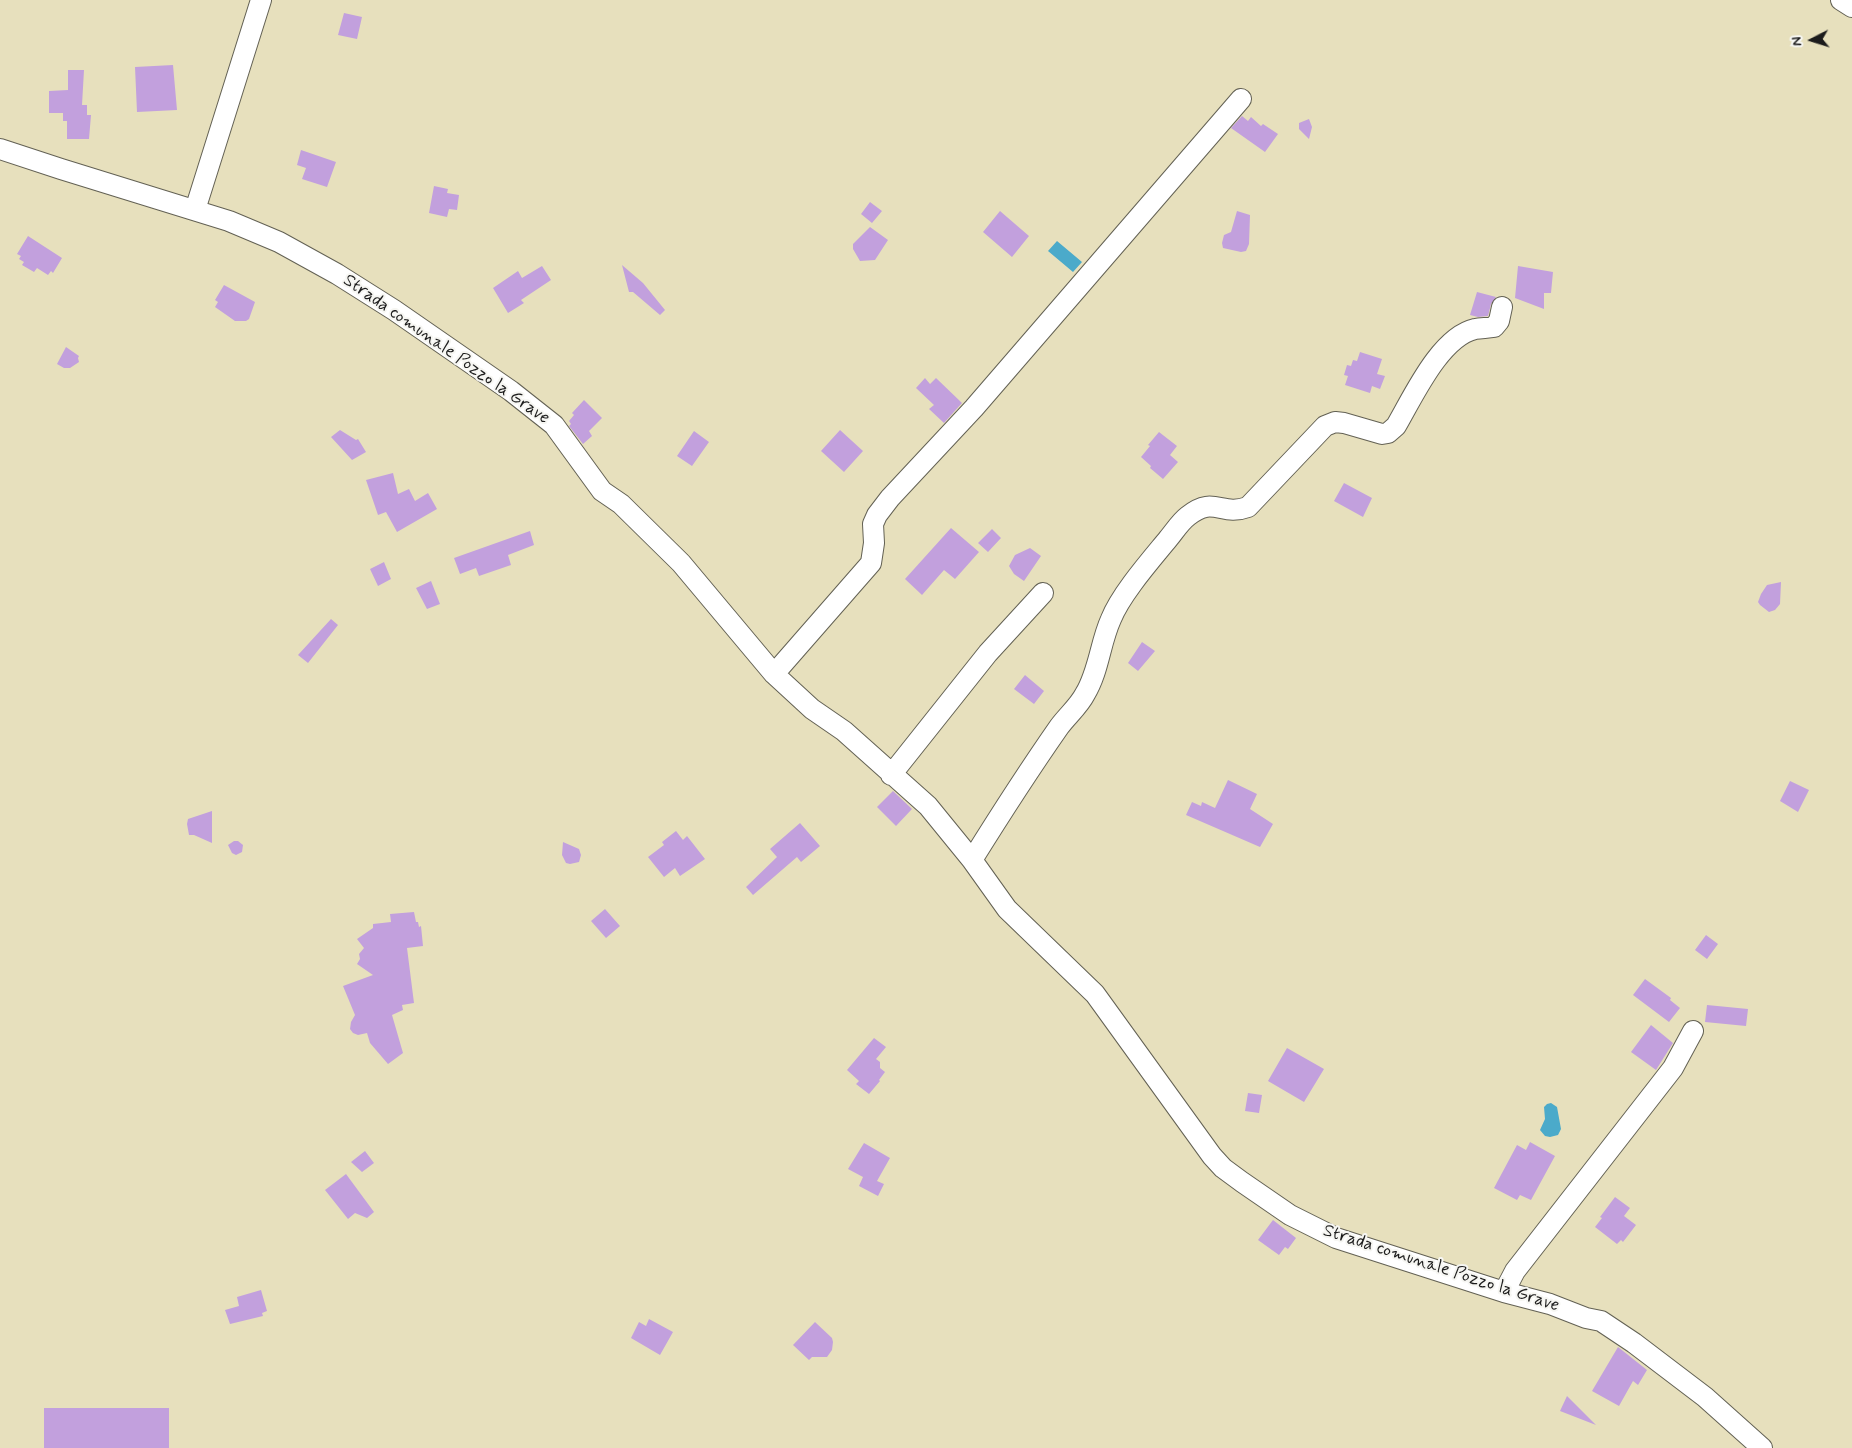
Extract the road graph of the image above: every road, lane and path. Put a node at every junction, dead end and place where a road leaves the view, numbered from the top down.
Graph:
1 (261, 0) edge
2 (1841, 0) edge
3 (1852, 7) edge
4 (1241, 100) dead end
5 (0, 149) edge
6 (195, 210) junction
7 (1502, 307) dead end
8 (1043, 594) dead end
9 (774, 674) junction
10 (892, 775) junction
11 (972, 860) junction
12 (1693, 1031) dead end
13 (1504, 1292) junction
14 (1762, 1448) edge

1 - 6 street
2 - 3 street
4 - 9 street
5 - 6 street, Strada comunale Pozzo la Grave
6 - 9 street, Strada comunale Pozzo la Grave
7 - 11 street
8 - 10 street
9 - 10 street, Strada comunale Pozzo la Grave
10 - 11 street, Strada comunale Pozzo la Grave
11 - 13 street, Strada comunale Pozzo la Grave
12 - 13 street
13 - 14 street, Strada comunale Pozzo la Grave

